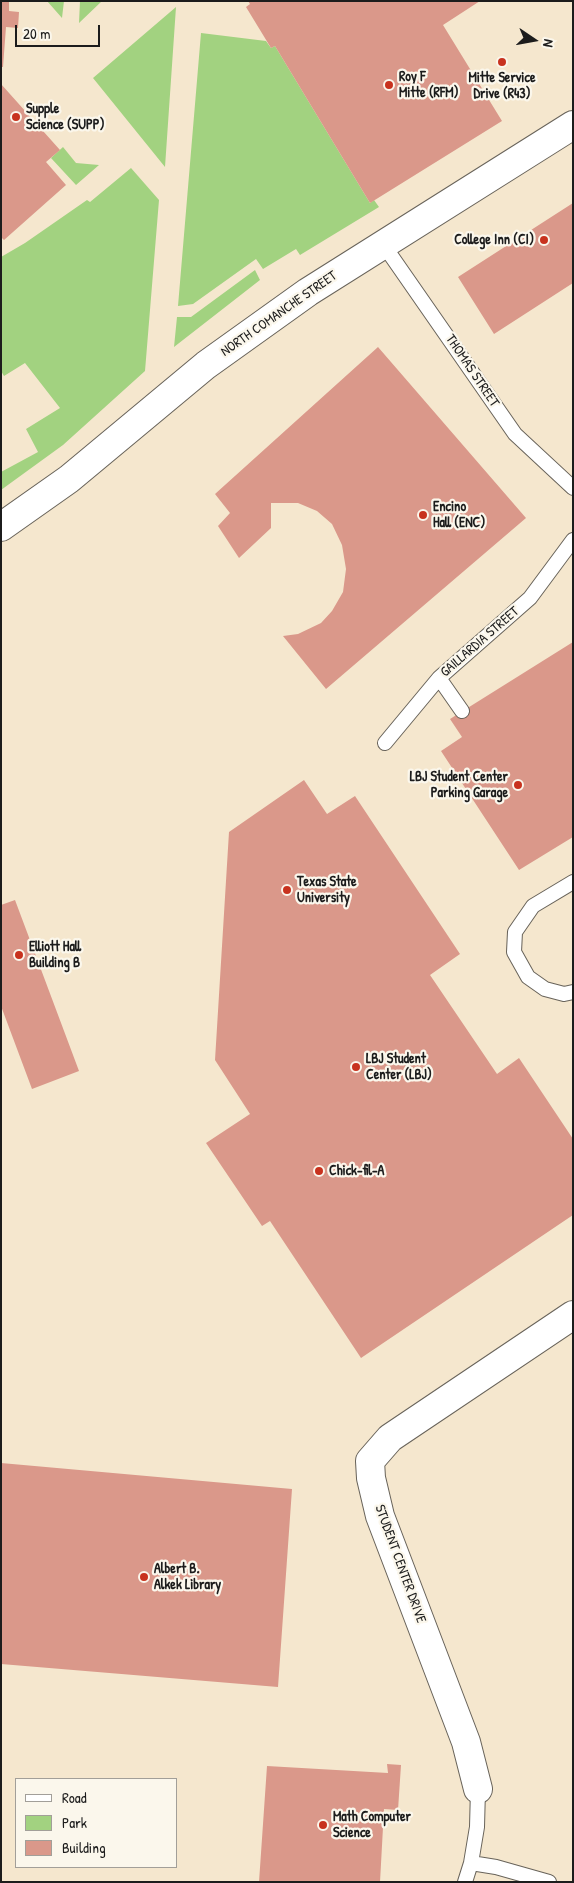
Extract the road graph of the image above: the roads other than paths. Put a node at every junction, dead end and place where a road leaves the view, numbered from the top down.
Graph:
1 (573, 125) edge
2 (384, 244) junction
3 (573, 488) edge
4 (1, 527) edge
5 (573, 540) edge
6 (439, 678) junction
7 (462, 711) dead end
8 (385, 743) dead end
9 (573, 882) edge
10 (573, 992) edge
11 (573, 1315) edge
12 (478, 1789) joint
13 (471, 1863) junction
14 (465, 1882) edge
15 (549, 1882) edge

1 - 2 street, NORTH COMANCHE STREET
2 - 3 lane, THOMAS STREET
2 - 4 street, NORTH COMANCHE STREET
5 - 6 lane, GAILLARDIA STREET
6 - 7 lane
6 - 8 lane, GAILLARDIA STREET
9 - 10 lane
11 - 12 street, STUDENT CENTER DRIVE
12 - 13 lane
13 - 14 lane
13 - 15 lane

